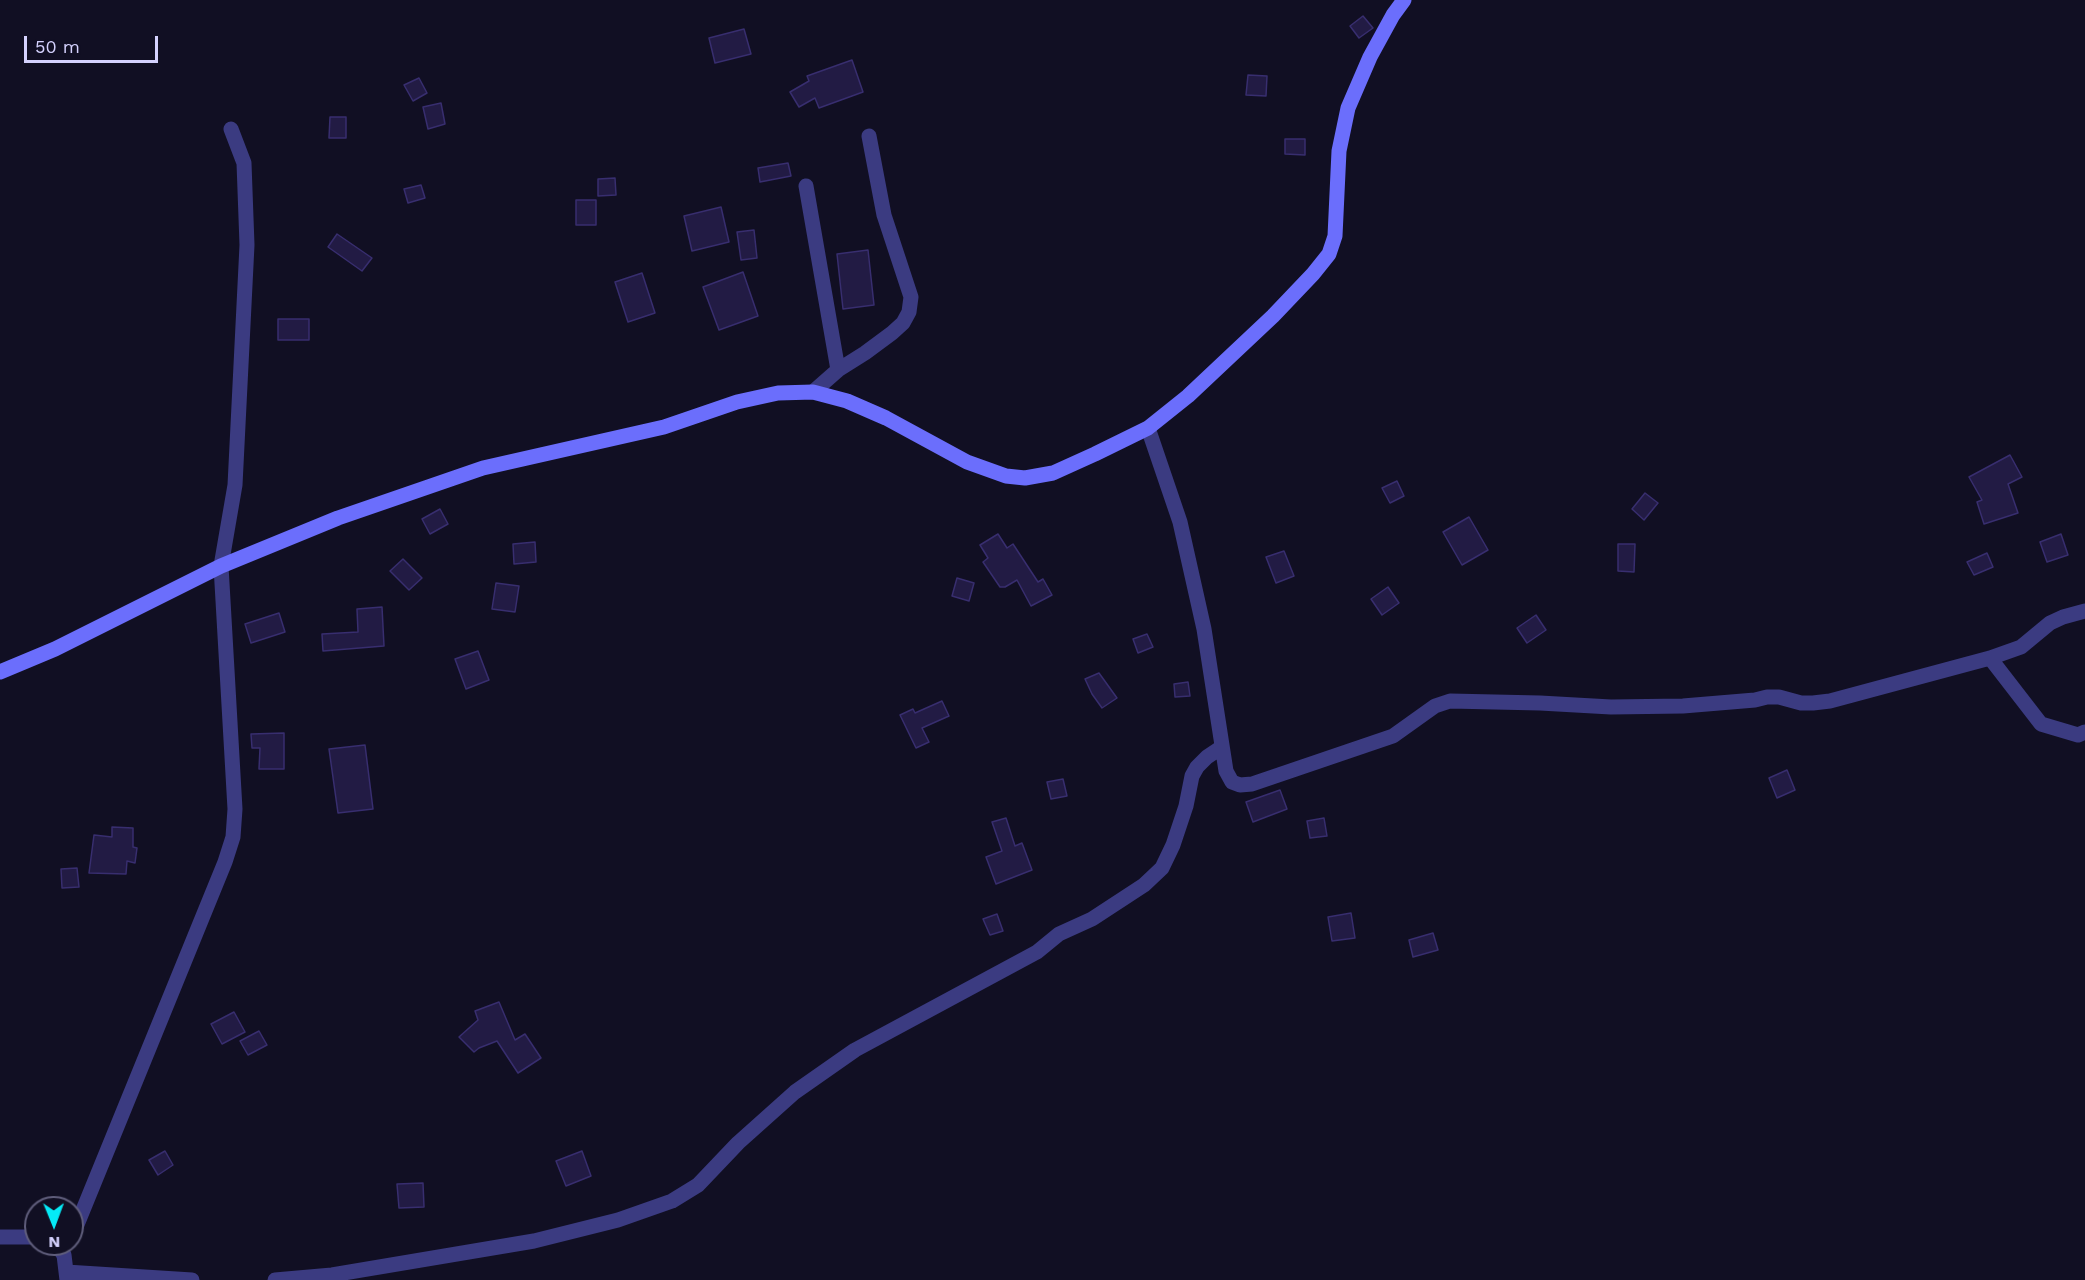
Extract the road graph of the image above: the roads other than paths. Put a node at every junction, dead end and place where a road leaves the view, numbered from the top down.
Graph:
1 (1404, 0) edge
2 (231, 129) dead end
3 (869, 136) dead end
4 (806, 186) dead end
5 (838, 370) junction
6 (813, 392) junction
7 (1148, 428) junction
8 (221, 566) junction
9 (2085, 611) edge
10 (1990, 658) junction
11 (0, 672) edge
12 (2085, 732) edge
13 (1222, 747) junction
14 (84, 1208) edge
15 (0, 1237) edge
16 (24, 1237) edge
17 (64, 1256) edge
18 (67, 1276) edge
19 (192, 1280) edge
20 (275, 1280) edge

1 - 7 street
2 - 8 street
3 - 5 street
4 - 5 street
5 - 6 street
6 - 7 street
6 - 8 street
7 - 13 street
8 - 11 street
8 - 14 street
9 - 10 street
10 - 12 street
10 - 13 street
13 - 20 street
15 - 16 street
17 - 18 street
18 - 19 street

